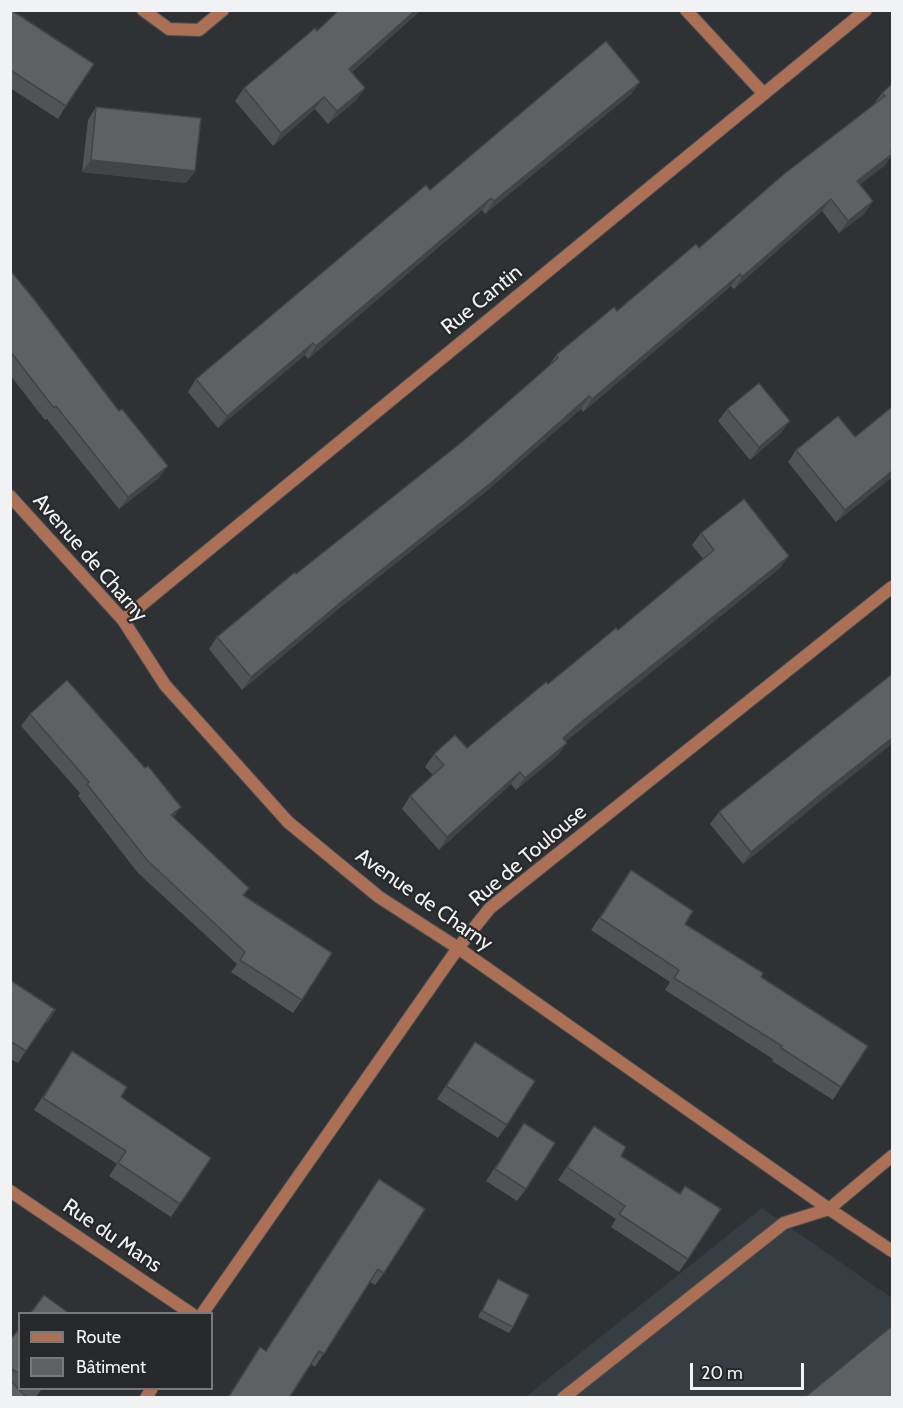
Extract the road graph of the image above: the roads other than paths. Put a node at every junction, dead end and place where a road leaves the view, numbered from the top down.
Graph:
1 (142, 10) edge
2 (223, 10) edge
3 (686, 10) edge
4 (866, 10) edge
5 (764, 94) junction
6 (10, 496) edge
7 (892, 587) edge
8 (123, 620) junction
9 (458, 948) junction
10 (892, 1156) edge
11 (10, 1191) edge
12 (829, 1209) junction
13 (892, 1251) edge
14 (189, 1312) edge
15 (203, 1312) edge
16 (570, 1396) edge

1 - 2 street
3 - 5 street
4 - 5 street, Rue Cantin
5 - 8 street, Rue Cantin
6 - 8 street, Avenue de Charny
7 - 9 street, Rue de Toulouse
8 - 9 street, Avenue de Charny
9 - 12 street, Avenue de Charny
9 - 15 street, Rue de Toulouse
10 - 12 street
11 - 14 street, Rue du Mans
12 - 13 street, Avenue de Charny
12 - 16 street

